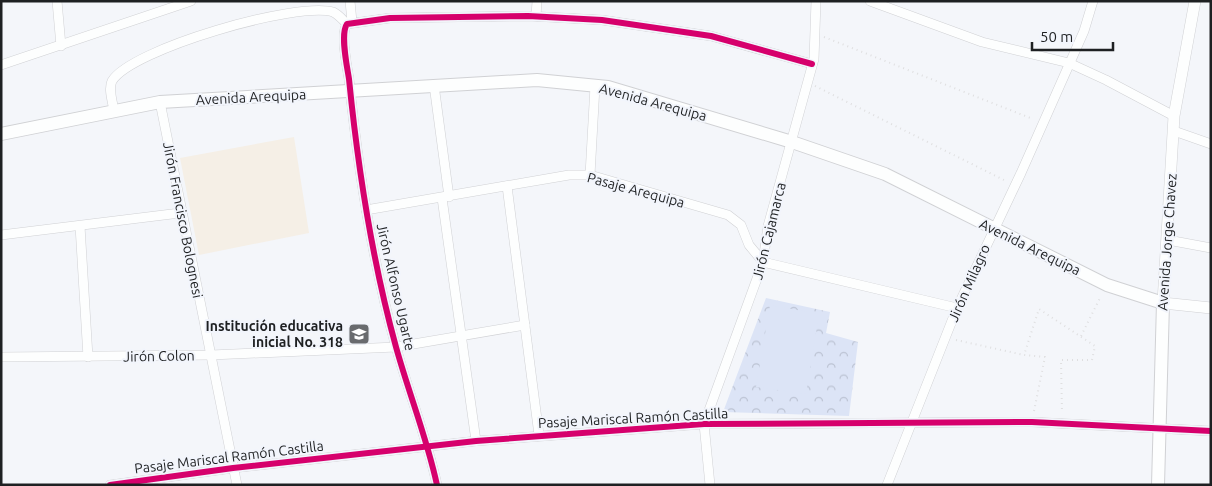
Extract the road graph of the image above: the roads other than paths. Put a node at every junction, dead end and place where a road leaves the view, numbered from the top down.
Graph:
1 (58, 1) edge
2 (191, 1) edge
3 (350, 1) edge
4 (537, 1) edge
5 (816, 1) edge
6 (870, 1) edge
7 (1093, 1) edge
8 (1195, 1) edge
9 (536, 16) junction
10 (350, 23) junction
11 (61, 46) junction
12 (1069, 63) junction
13 (812, 64) junction
14 (1, 65) edge
15 (434, 85) junction
16 (595, 86) junction
17 (350, 91) junction
18 (160, 102) junction
19 (114, 111) junction
20 (1174, 116) junction
21 (1174, 131) junction
22 (1, 134) edge
23 (792, 142) junction
24 (1211, 144) edge
25 (590, 175) junction
26 (507, 186) junction
27 (446, 197) junction
28 (366, 210) junction
29 (180, 213) junction
30 (80, 226) junction
31 (993, 230) junction
32 (1, 235) edge
33 (1168, 240) junction
34 (1211, 248) edge
35 (763, 262) junction
36 (1163, 303) junction
37 (957, 308) junction
38 (1211, 308) edge
39 (525, 325) junction
40 (462, 337) junction
41 (396, 347) junction
42 (211, 355) junction
43 (1, 357) edge
44 (88, 357) junction
45 (704, 424) junction
46 (911, 424) junction
47 (1160, 430) junction
48 (1211, 431) edge
49 (539, 436) junction
50 (476, 441) junction
51 (429, 447) junction
52 (233, 468) junction
53 (110, 485) edge
54 (237, 485) edge
55 (437, 485) edge
56 (710, 485) edge
57 (887, 485) edge
58 (1158, 485) edge

1 - 11 street
2 - 11 street
3 - 10 street, Jirón Alfonso Ugarte
4 - 9 street
5 - 13 street, Jirón Cajamarca
6 - 12 street
7 - 12 street, Jirón Milagro
8 - 20 street, Avenida Jorge Chavez
9 - 10 street
9 - 13 street
10 - 17 street, Jirón Alfonso Ugarte
10 - 19 street
11 - 14 street
12 - 20 street
12 - 31 street, Jirón Milagro
13 - 23 street, Jirón Cajamarca
15 - 16 main road, Avenida Arequipa
15 - 17 main road, Avenida Arequipa
15 - 27 street
16 - 23 main road, Avenida Arequipa
16 - 25 street
17 - 18 main road, Avenida Arequipa
17 - 28 street, Jirón Alfonso Ugarte
18 - 19 main road, Avenida Arequipa
18 - 29 street, Jirón Francisco Bolognesi
19 - 22 main road, Avenida Arequipa
20 - 21 street, Avenida Jorge Chavez
21 - 24 street
21 - 33 street, Avenida Jorge Chavez
23 - 31 main road, Avenida Arequipa
23 - 35 street, Jirón Cajamarca
25 - 26 street, Pasaje Arequipa
25 - 35 street, Pasaje Arequipa
26 - 27 street, Pasaje Arequipa
26 - 39 street
27 - 28 street, Pasaje Arequipa
27 - 40 street
28 - 41 street, Jirón Alfonso Ugarte
29 - 30 street
29 - 42 street, Jirón Francisco Bolognesi
30 - 32 street
30 - 44 street
31 - 36 main road, Avenida Arequipa
31 - 37 street, Jirón Milagro
33 - 34 street
33 - 36 street, Avenida Jorge Chavez
35 - 37 street
35 - 45 street, Jirón Cajamarca
36 - 38 street, Avenida Arequipa
36 - 47 main road, Avenida Jorge Chavez
37 - 46 street, Jirón Milagro
39 - 40 street, Jirón Colon
39 - 49 street
40 - 41 street, Jirón Colon
40 - 50 street
41 - 42 street, Jirón Colon
41 - 51 street, Jirón Alfonso Ugarte
42 - 44 street, Jirón Colon
42 - 52 street, Jirón Francisco Bolognesi
43 - 44 street, Jirón Colon
45 - 46 street, Pasaje Mariscal Ramón Castilla
45 - 49 street, Pasaje Mariscal Ramón Castilla
45 - 56 street, Jirón Cajamarca
46 - 47 street, Pasaje Mariscal Ramón Castilla
46 - 57 street, Jirón Milagro
47 - 48 street, Pasaje Mariscal Ramón Castilla
47 - 58 main road, Avenida Jorge Chavez
49 - 50 street, Pasaje Mariscal Ramón Castilla
50 - 51 street, Pasaje Mariscal Ramón Castilla
51 - 52 street, Pasaje Mariscal Ramón Castilla
51 - 55 street, Jirón Alfonso Ugarte
52 - 53 street, Pasaje Mariscal Ramón Castilla
52 - 54 street, Jirón Francisco Bolognesi

